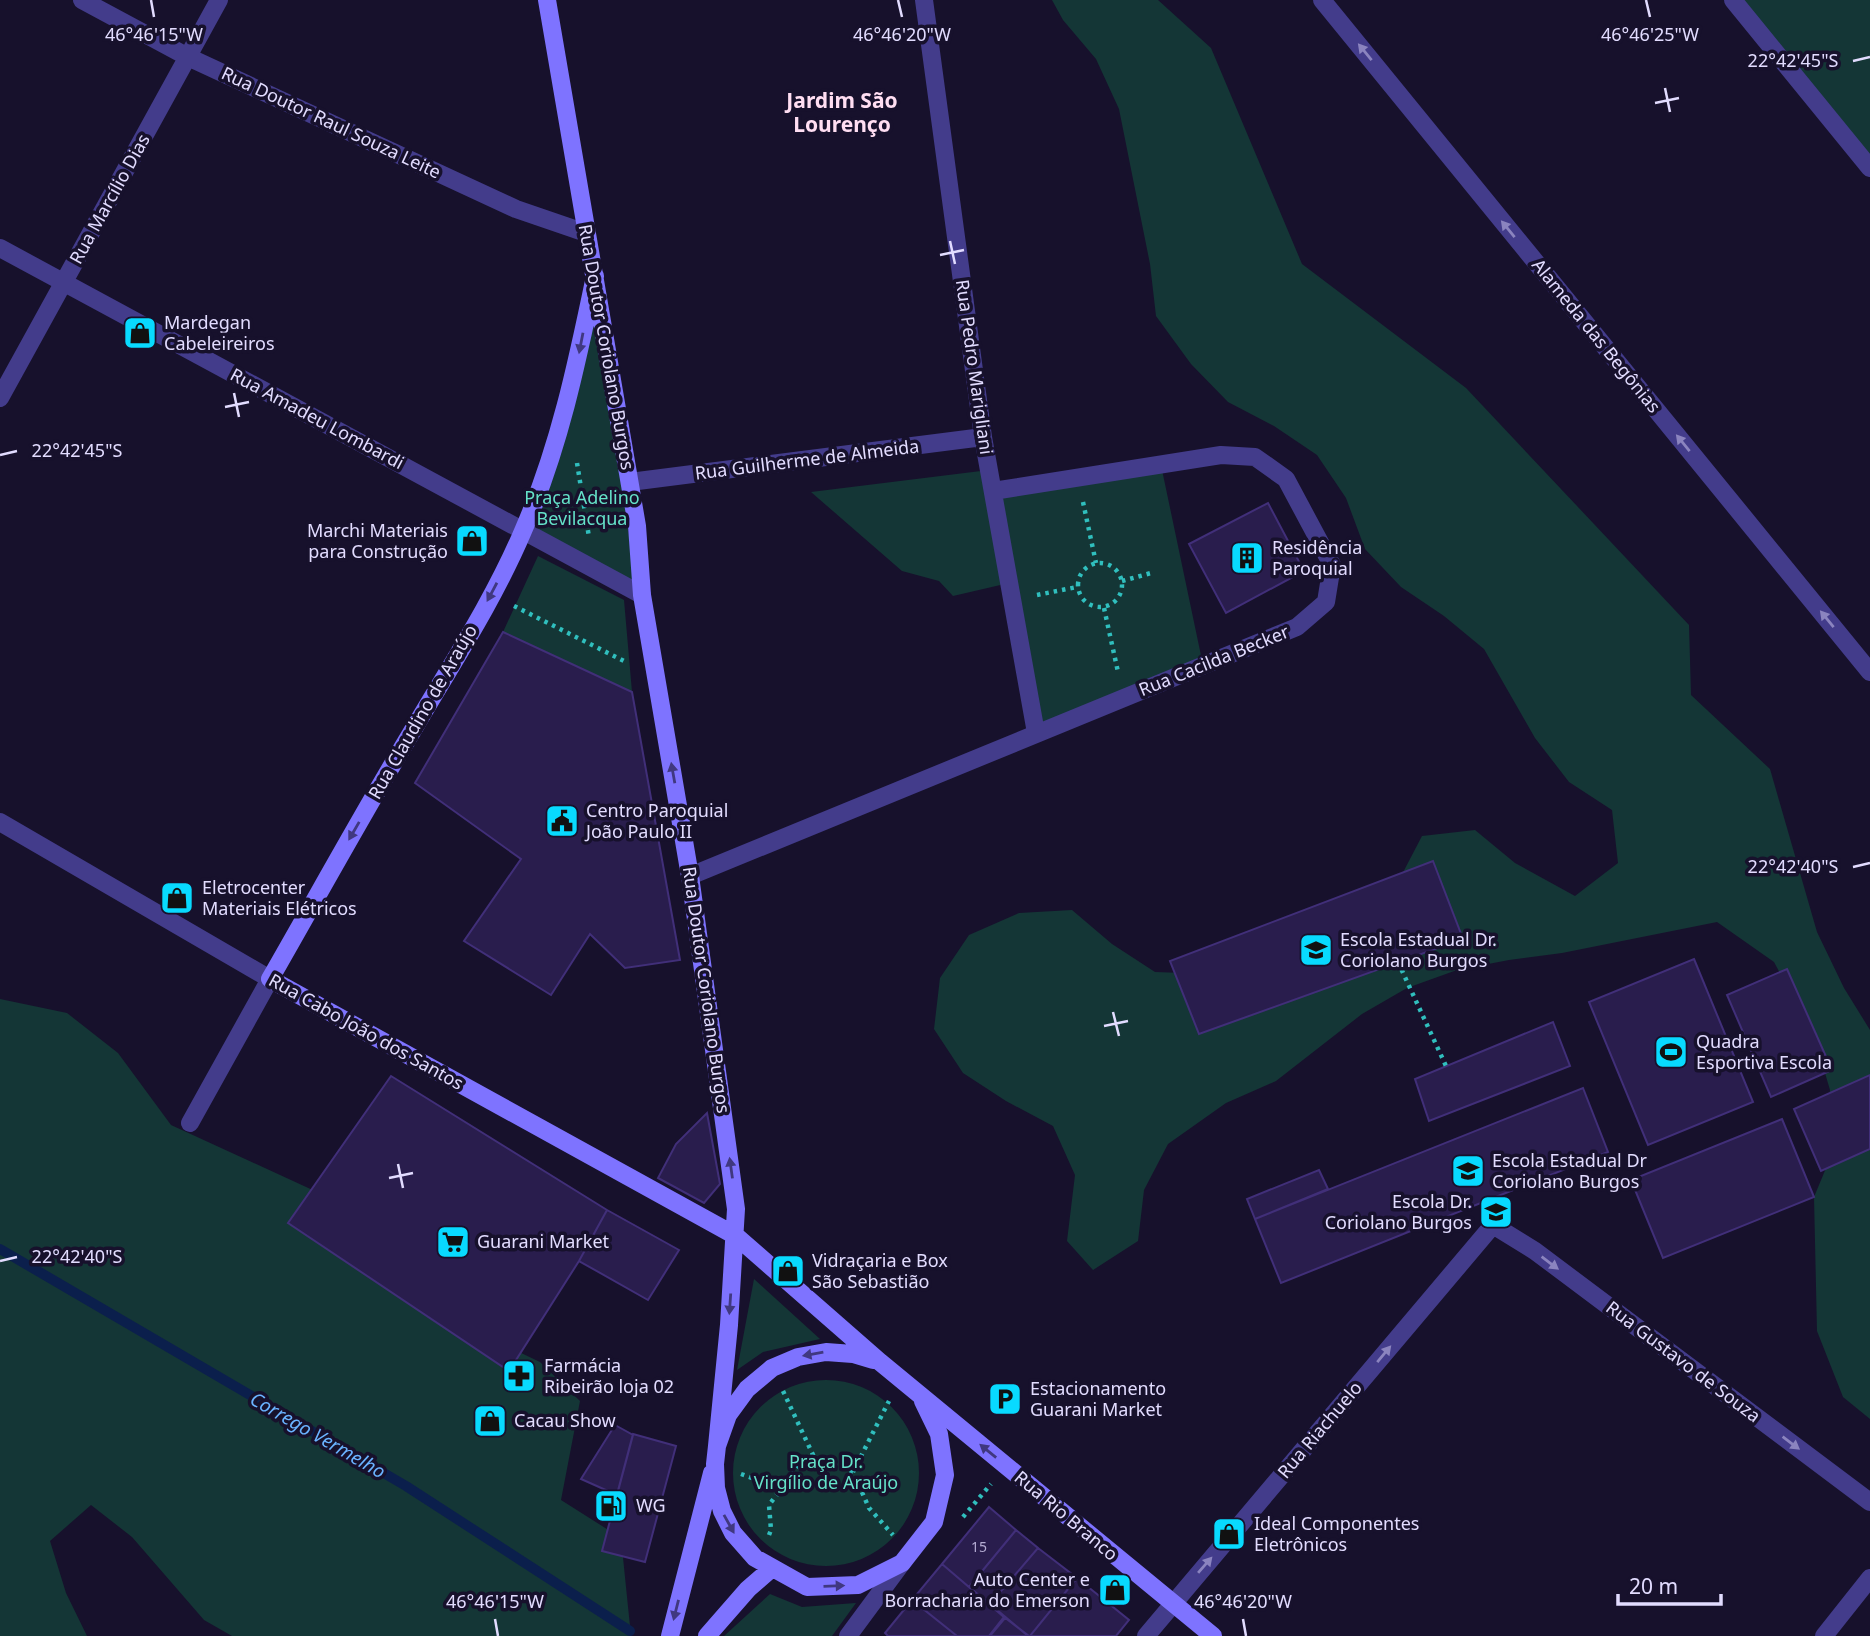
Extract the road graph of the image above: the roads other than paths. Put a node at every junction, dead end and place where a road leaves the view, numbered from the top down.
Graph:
1 (82, 0) edge
2 (219, 0) edge
3 (547, 0) edge
4 (924, 0) edge
5 (1322, 0) edge
6 (1733, 0) edge
7 (188, 57) junction
8 (1870, 168) edge
9 (586, 233) junction
10 (0, 248) edge
11 (595, 276) junction
12 (64, 282) junction
13 (0, 397) edge
14 (983, 437) junction
15 (630, 482) junction
16 (993, 491) junction
17 (523, 531) junction
18 (642, 595) junction
19 (1870, 672) edge
20 (1036, 733) junction
21 (0, 822) edge
22 (690, 876) junction
23 (270, 979) junction
24 (190, 1123) dead end
25 (1493, 1225) joint
26 (736, 1236) junction
27 (880, 1362) junction
28 (920, 1394) junction
29 (716, 1455) junction
30 (1870, 1502) edge
31 (906, 1558) junction
32 (771, 1569) junction
33 (1870, 1578) edge
34 (1172, 1604) junction
35 (670, 1636) edge
36 (707, 1636) edge
37 (848, 1636) edge
38 (1146, 1636) edge
39 (1213, 1636) edge
40 (1824, 1636) edge

1 - 7 street, Rua Doutor Raul Souza Leite
2 - 7 street, Rua Marcílio Dias
3 - 9 street, Rua Doutor Coriolano Burgos
4 - 14 street, Rua Pedro Marigliani
19 -> 5 street, Alameda das Begônias
6 - 8 street
7 - 9 street, Rua Doutor Raul Souza Leite
7 - 12 street, Rua Marcílio Dias
9 - 11 street, Rua Doutor Coriolano Burgos
10 - 12 street, Rua Amadeu Lombardi
11 - 15 street, Rua Doutor Coriolano Burgos
11 -> 17 street, Rua Claudino de Araújo
12 - 13 street, Rua Marcílio Dias
12 - 17 street, Rua Amadeu Lombardi
14 - 15 street, Rua Guilherme de Almeida
14 - 16 street, Rua Pedro Marigliani
15 - 18 street, Rua Doutor Coriolano Burgos
16 - 20 street, Rua Pedro Marigliani
16 - 20 street, Rua Cacilda Becker
17 - 18 street
17 -> 23 street, Rua Claudino de Araújo
22 -> 18 street, Rua Doutor Coriolano Burgos
20 - 22 street, Rua Cacilda Becker
21 - 23 street, Rua Cabo João dos Santos
26 -> 22 street, Rua Doutor Coriolano Burgos
23 - 24 street, Rua Claudino de Araújo
23 - 26 street, Rua Cabo João dos Santos
25 -> 30 street, Rua Gustavo de Souza
34 -> 25 street, Rua Riachuelo
26 - 27 street, Rua Cabo João dos Santos
26 -> 29 street, Rua Doutor Coriolano Burgos
27 - 28 street, Rua Rio Branco
27 -> 29 street
28 - 31 street
34 -> 28 street, Rua Rio Branco
29 -> 32 street
29 -> 35 street
32 -> 31 street
31 - 37 street
32 - 36 street
33 - 40 street
34 - 38 street, Rua Riachuelo
34 - 39 street, Rua Rio Branco

